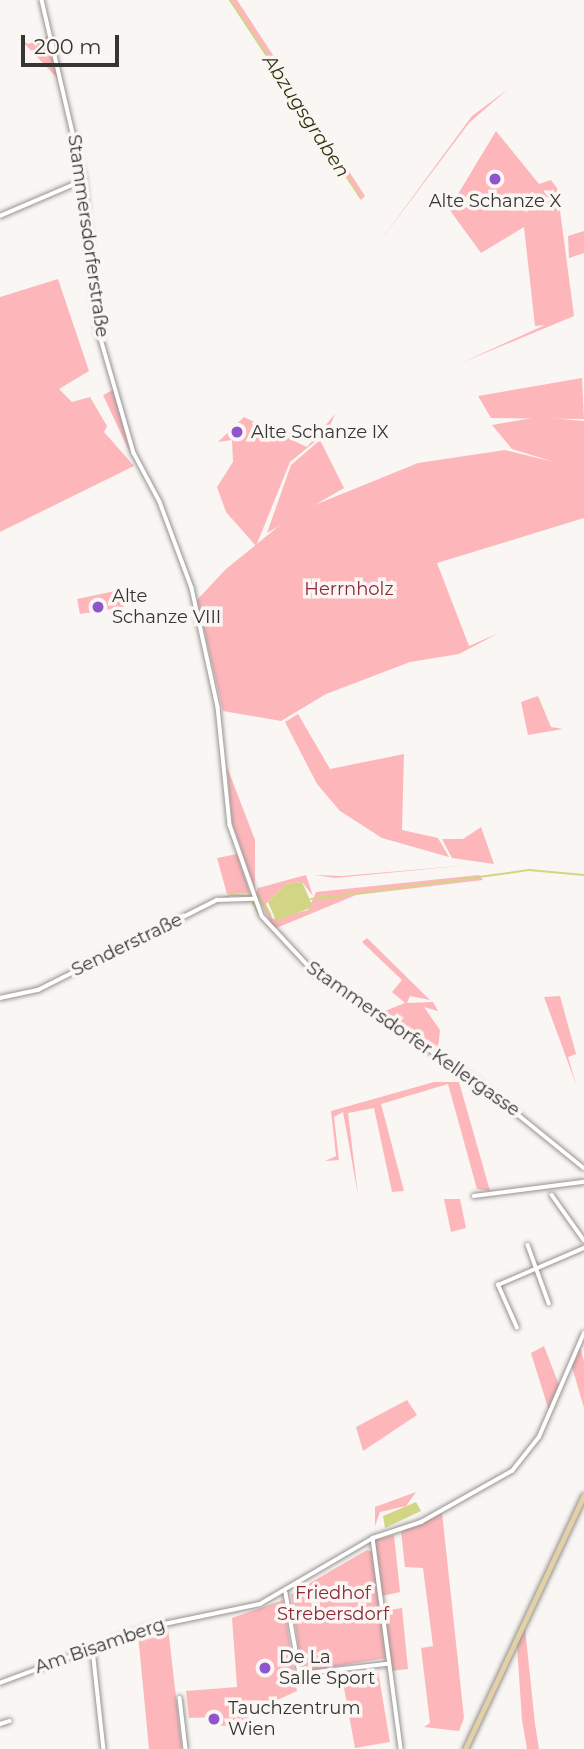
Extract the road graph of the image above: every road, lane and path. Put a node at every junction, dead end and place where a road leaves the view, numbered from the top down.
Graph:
1 (42, 0) edge
2 (84, 180) junction
3 (0, 216) edge
4 (142, 469) joint
5 (254, 896) junction
6 (0, 998) edge
7 (584, 1168) edge
8 (584, 1182) edge
9 (552, 1195) dead end
10 (474, 1196) dead end
11 (584, 1240) edge
12 (527, 1245) dead end
13 (584, 1248) edge
14 (535, 1269) junction
15 (549, 1303) dead end
16 (517, 1328) dead end
17 (584, 1332) edge
18 (584, 1495) edge
19 (373, 1538) junction
20 (286, 1593) junction
21 (93, 1650) junction
22 (387, 1664) junction
23 (0, 1683) edge
24 (180, 1699) dead end
25 (10, 1721) dead end
26 (0, 1724) edge
27 (104, 1749) edge
28 (186, 1749) edge
29 (401, 1749) edge
30 (465, 1749) edge

1 - 2 street, Stammersdorferstraße
2 - 3 street
2 - 4 street, Stammersdorferstraße
4 - 5 street, Stammersdorfer Kellergasse
5 - 6 street, Senderstraße
5 - 7 street, Stammersdorfer Kellergasse
8 - 10 street
9 - 11 street
12 - 14 street
13 - 14 street
14 - 15 street
14 - 16 street
17 - 19 street, Am Bisamberg
18 - 30 main road
19 - 20 street, Am Bisamberg
19 - 22 street
20 - 21 street, Am Bisamberg
20 - 22 street
21 - 23 street, Am Bisamberg
21 - 27 street
22 - 29 street
24 - 28 street
25 - 26 street

